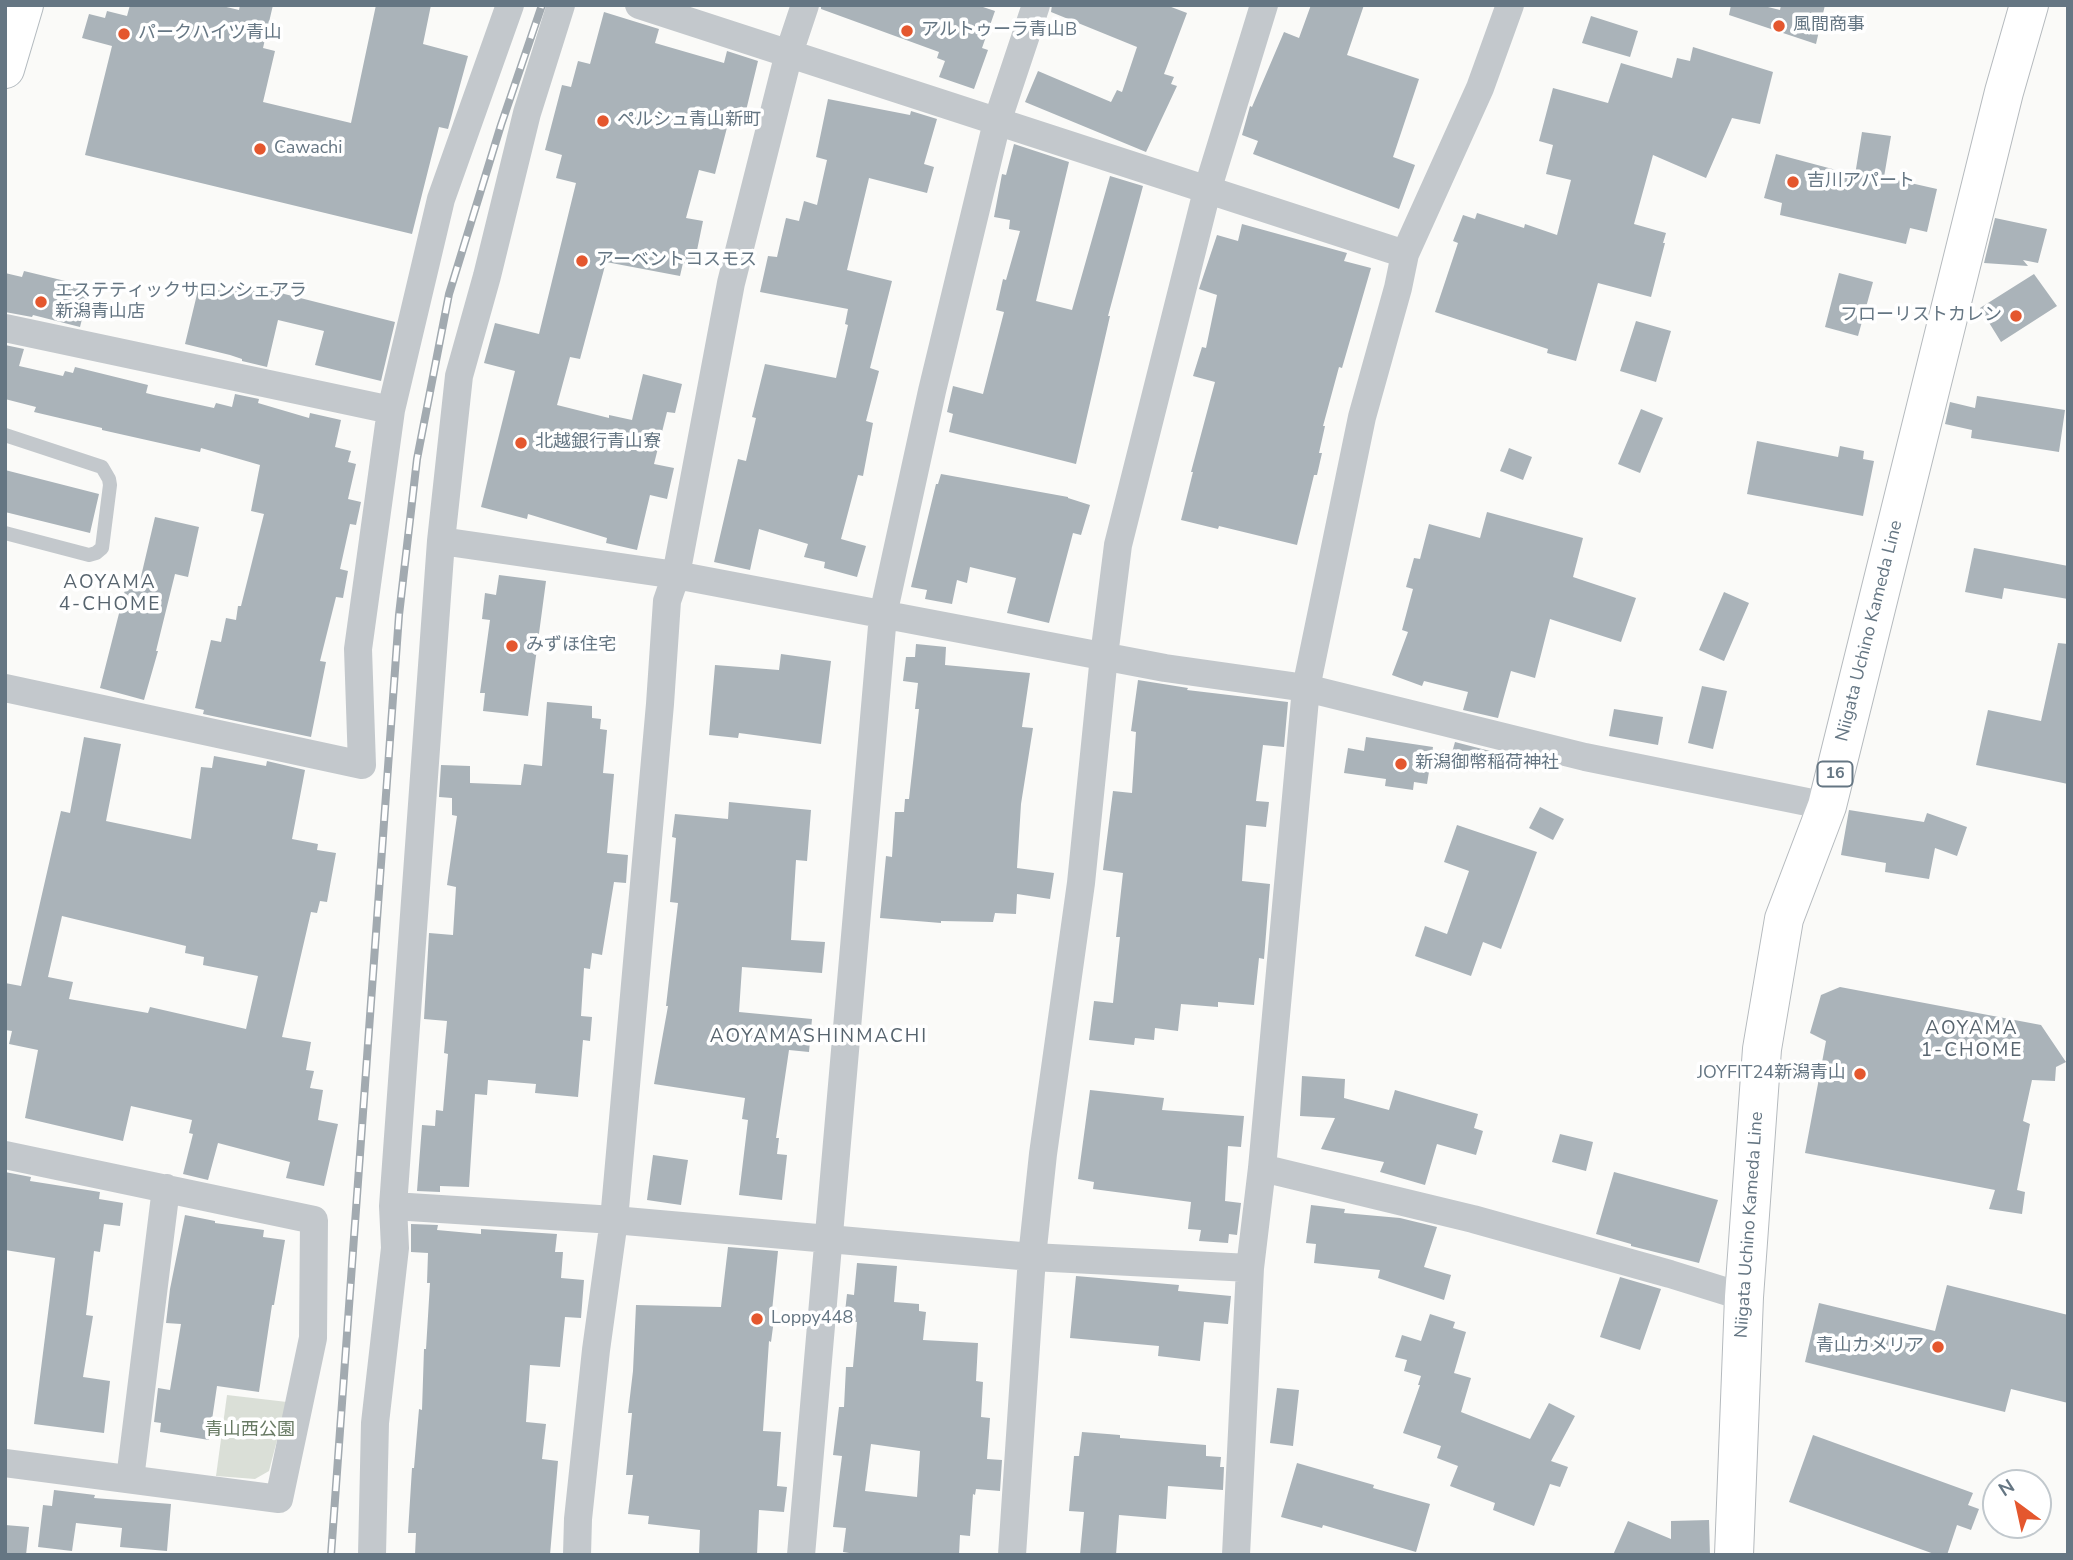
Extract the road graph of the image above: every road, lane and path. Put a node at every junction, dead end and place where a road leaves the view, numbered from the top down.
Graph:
1 (24, 5) edge
2 (510, 5) edge
3 (561, 5) edge
4 (639, 5) edge
5 (805, 5) edge
6 (1036, 5) edge
7 (1264, 5) edge
8 (1510, 5) edge
9 (2029, 5) edge
10 (789, 53) junction
11 (5, 69) edge
12 (997, 122) junction
13 (1207, 191) junction
14 (1405, 254) junction
15 (5, 327) edge
16 (391, 410) junction
17 (5, 435) edge
18 (5, 533) edge
19 (441, 541) junction
20 (676, 575) junction
21 (883, 615) junction
22 (1104, 656) junction
23 (5, 688) edge
24 (1306, 688) junction
25 (1827, 806) junction
26 (5, 1155) edge
27 (1262, 1168) junction
28 (166, 1188) junction
29 (393, 1206) junction
30 (614, 1220) junction
31 (828, 1239) junction
32 (1032, 1258) junction
33 (1250, 1268) junction
34 (1744, 1297) junction
35 (5, 1463) edge
36 (130, 1479) junction
37 (372, 1555) edge
38 (577, 1555) edge
39 (801, 1555) edge
40 (1012, 1555) edge
41 (1236, 1555) edge
42 (1734, 1555) edge

1 - 11 main road
2 - 16 street
3 - 19 street
4 - 10 street
5 - 10 street
6 - 12 street
7 - 13 street
8 - 14 street
9 - 25 main road, Niigata Uchino Kameda Line / 16
10 - 12 street
10 - 20 street
12 - 13 street
12 - 21 street
13 - 14 street
13 - 22 street
14 - 24 street
15 - 16 street
16 - 23 street
17 - 18 lane
19 - 20 street
19 - 29 street
20 - 21 street
20 - 30 street
21 - 22 street
21 - 31 street
22 - 24 street
22 - 32 street
24 - 25 street
24 - 27 street
25 - 34 main road, Niigata Uchino Kameda Line / 16
26 - 28 street
27 - 33 street
27 - 34 street
28 - 36 street
28 - 36 street
29 - 30 street
29 - 37 street
30 - 31 street
30 - 38 street
31 - 32 street
31 - 39 street
32 - 33 street
32 - 40 street
33 - 41 street
34 - 42 main road, Niigata Uchino Kameda Line / 16
35 - 36 street

